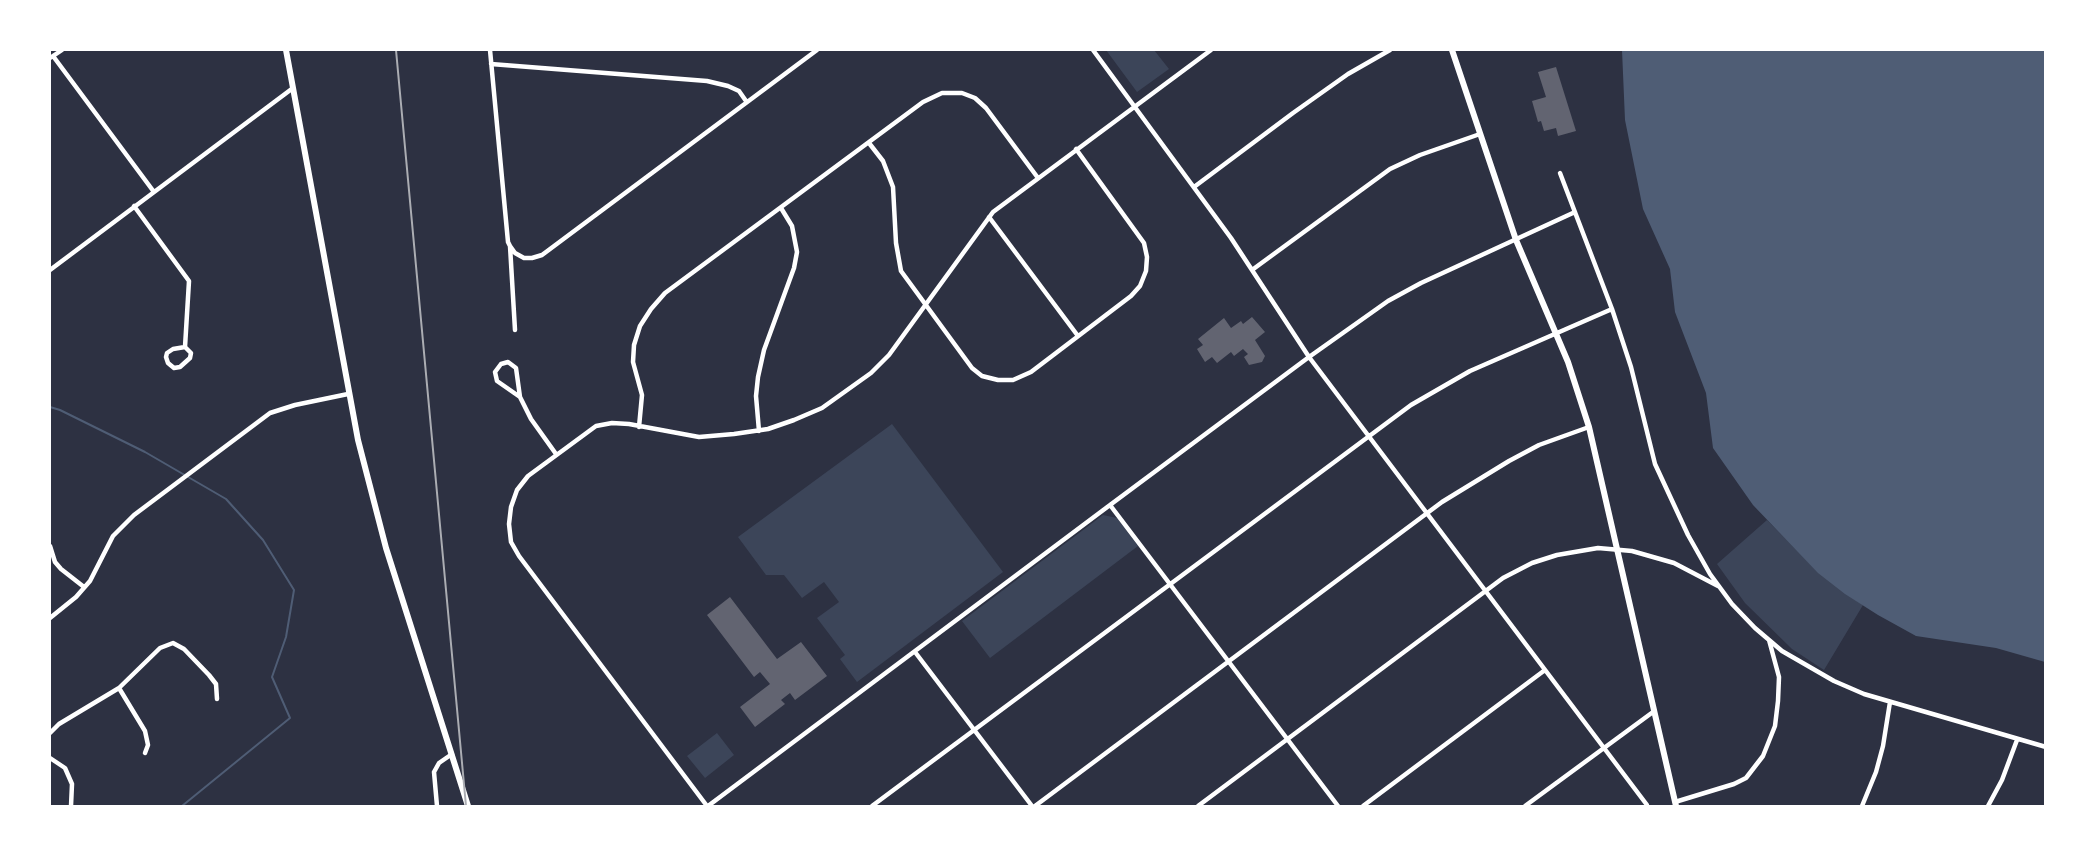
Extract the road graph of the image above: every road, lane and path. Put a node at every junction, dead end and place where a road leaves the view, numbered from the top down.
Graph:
1 (62, 50) edge
2 (286, 50) edge
3 (490, 50) edge
4 (817, 50) edge
5 (1093, 50) edge
6 (1211, 50) edge
7 (1390, 50) edge
8 (1452, 50) edge
9 (51, 57) edge
10 (491, 64) junction
11 (293, 88) junction
12 (747, 101) junction
13 (1134, 106) junction
14 (1480, 134) junction
15 (868, 143) junction
16 (1076, 149) junction
17 (1560, 173) dead end
18 (1038, 178) junction
19 (1194, 187) junction
20 (154, 192) junction
21 (134, 206) junction
22 (781, 208) junction
23 (1575, 212) junction
24 (989, 217) junction
25 (1516, 240) junction
26 (510, 246) junction
27 (50, 270) edge
28 (1252, 270) junction
29 (925, 306) junction
30 (1612, 309) junction
31 (516, 330) dead end
32 (1555, 333) junction
33 (1078, 336) junction
34 (185, 347) junction
35 (1309, 357) junction
36 (348, 394) junction
37 (520, 397) junction
38 (639, 427) junction
39 (1589, 427) junction
40 (759, 430) junction
41 (1369, 436) junction
42 (556, 454) junction
43 (1110, 505) junction
44 (1427, 513) junction
45 (50, 546) edge
46 (1617, 550) junction
47 (1170, 585) junction
48 (84, 587) junction
49 (1720, 587) junction
50 (1486, 591) junction
51 (50, 618) edge
52 (1769, 640) junction
53 (915, 652) junction
54 (1229, 662) junction
55 (1545, 670) junction
56 (118, 688) junction
57 (217, 699) dead end
58 (1890, 702) junction
59 (1653, 712) junction
60 (974, 731) junction
61 (50, 733) edge
62 (1287, 740) junction
63 (2017, 740) junction
64 (1603, 747) junction
65 (2046, 747) edge
66 (145, 753) dead end
67 (452, 754) junction
68 (50, 758) edge
69 (1675, 804) edge
70 (1647, 805) edge
71 (71, 807) edge
72 (437, 807) edge
73 (468, 807) edge
74 (708, 807) edge
75 (872, 807) edge
76 (1033, 807) edge
77 (1198, 807) edge
78 (1338, 807) edge
79 (1363, 807) edge
80 (1526, 807) edge
81 (1862, 807) edge
82 (1988, 807) edge

1 - 9 street
2 - 11 main road
3 - 10 street
4 - 12 street
5 - 13 street
6 - 13 street
7 - 19 street
8 - 14 main road
9 - 20 street
10 - 12 street
10 - 26 street
11 - 20 street
11 - 36 main road
12 - 26 street
13 - 16 street
13 - 19 street
14 - 25 main road
14 - 28 street
15 - 18 street
15 - 22 street
15 - 29 street
16 - 18 street
16 - 33 street
17 - 23 street
18 - 24 street
19 - 28 street
20 - 21 street
21 - 27 street
21 - 34 street
22 - 38 street
22 - 40 street
23 - 25 street
23 - 30 street
24 - 29 street
24 - 33 street
25 - 32 main road
25 - 35 street
26 - 31 street
28 - 35 street
29 - 33 street
29 - 40 street
30 - 32 street
30 - 49 street
32 - 39 main road
32 - 41 street
34 - 34 street
35 - 41 street
35 - 43 street
36 - 48 street
36 - 67 main road
37 - 37 street
37 - 42 street
38 - 40 street
38 - 42 street
39 - 44 street
39 - 46 main road
41 - 44 street
41 - 47 street
42 - 74 street
43 - 47 street
43 - 53 street
44 - 50 street
44 - 54 street
45 - 48 street
46 - 49 street
46 - 50 street
46 - 59 main road
47 - 54 street
47 - 60 street
48 - 51 street
49 - 52 street
50 - 55 street
50 - 62 street
52 - 58 street
52 - 69 street
53 - 60 street
53 - 74 street
54 - 62 street
54 - 76 street
55 - 64 street
55 - 79 street
56 - 57 street
56 - 61 street
56 - 66 street
58 - 63 street
58 - 81 street
59 - 64 street
59 - 69 main road
60 - 75 street
60 - 76 street
62 - 77 street
62 - 78 street
63 - 65 street
63 - 82 street
64 - 70 street
64 - 80 street
67 - 72 street
67 - 73 main road
68 - 71 street

